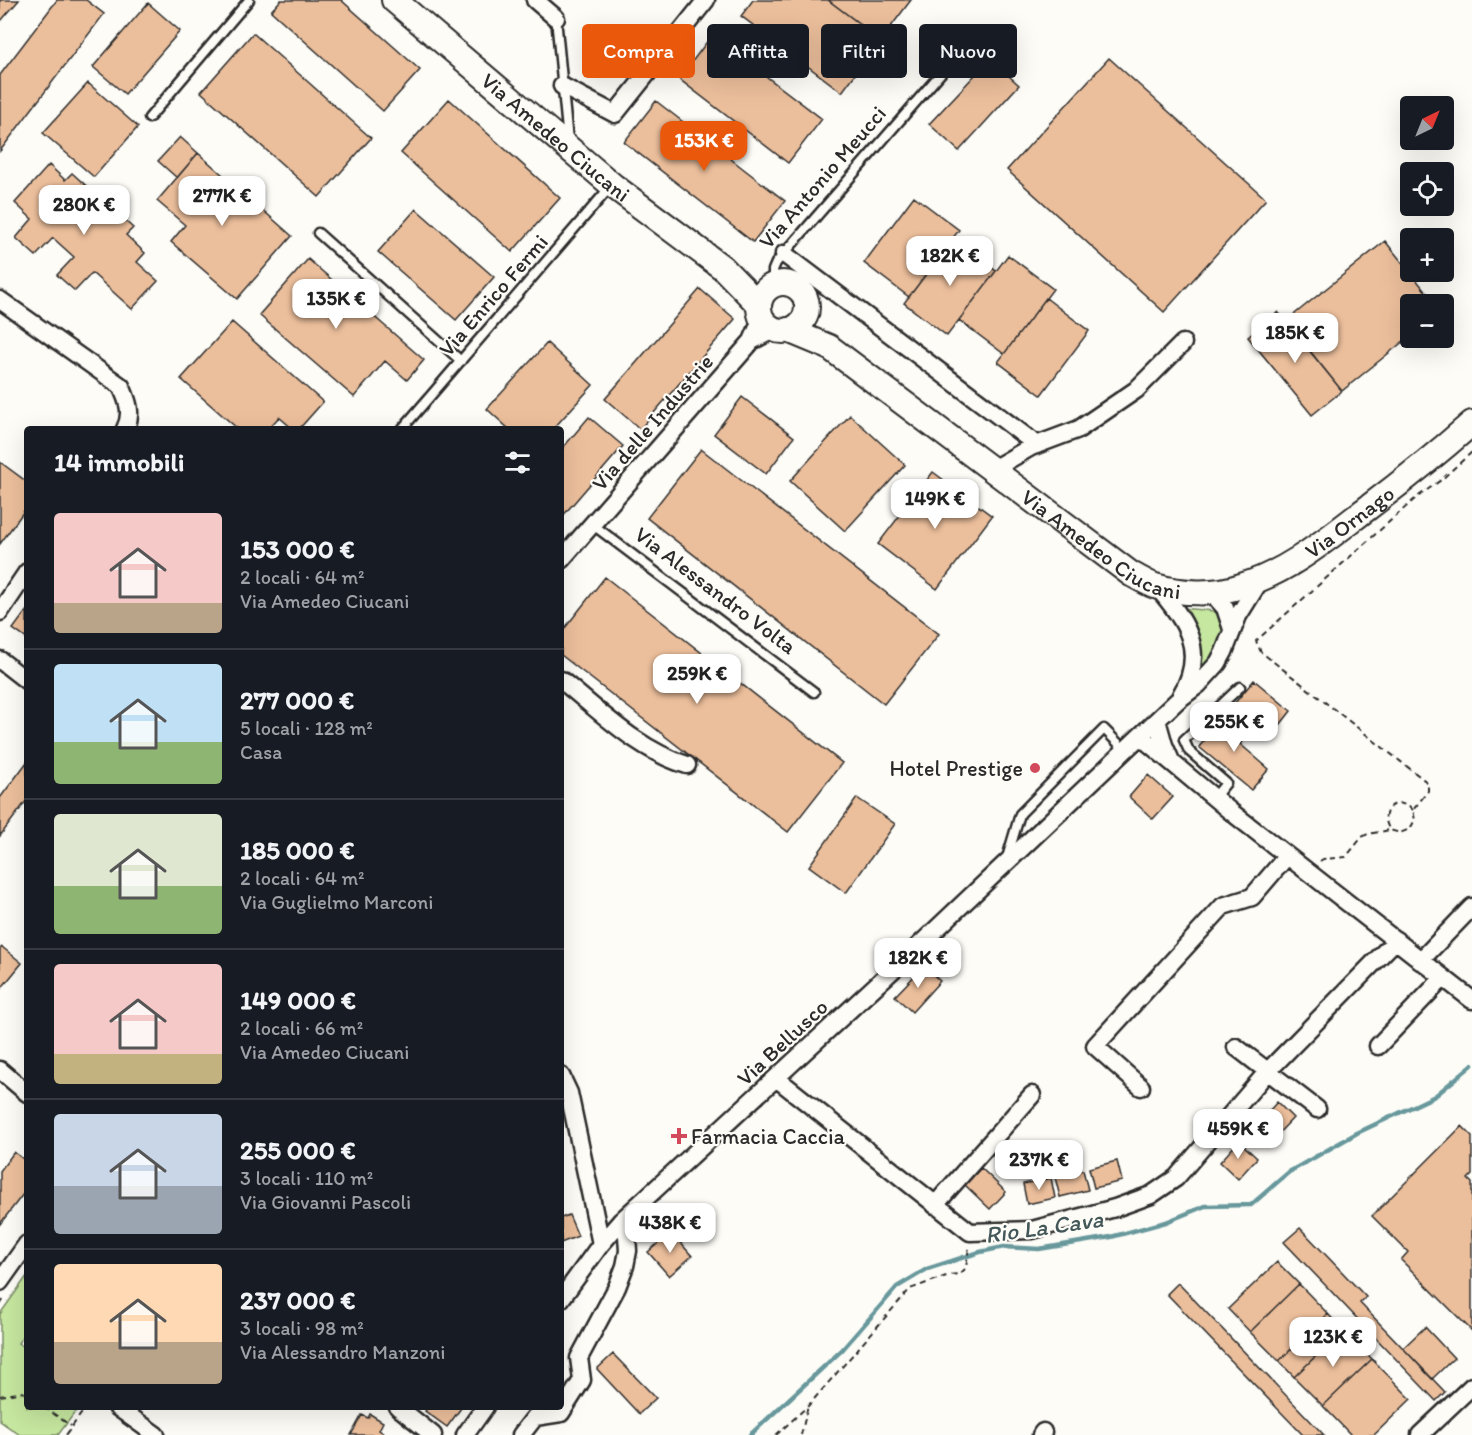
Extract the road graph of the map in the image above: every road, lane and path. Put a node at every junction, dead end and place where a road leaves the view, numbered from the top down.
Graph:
1 (249, 0) edge
2 (394, 0) edge
3 (535, 0) edge
4 (706, 0) edge
5 (556, 18) joint
6 (937, 78) edge
7 (562, 86) junction
8 (149, 118) dead end
9 (569, 147) junction
10 (612, 184) junction
11 (318, 233) dead end
12 (784, 254) junction
13 (723, 268) junction
14 (773, 285) junction
15 (0, 300) edge
16 (806, 312) junction
17 (771, 321) junction
18 (1183, 343) dead end
19 (829, 347) junction
20 (461, 361) junction
21 (1472, 423) edge
22 (126, 426) edge
23 (405, 426) edge
24 (1037, 445) junction
25 (1472, 452) edge
26 (993, 469) junction
27 (592, 524) junction
28 (564, 557) edge
29 (24, 576) edge
30 (1261, 579) junction
31 (1156, 586) junction
32 (1211, 592) junction
33 (0, 612) edge
34 (1232, 629) junction
35 (0, 660) edge
36 (24, 679) edge
37 (564, 682) edge
38 (1240, 687) dead end
39 (814, 692) dead end
40 (1177, 701) junction
41 (1157, 720) junction
42 (1140, 736) junction
43 (1125, 750) junction
44 (1171, 761) junction
45 (687, 765) dead end
46 (1214, 798) junction
47 (1413, 810) junction
48 (1390, 830) junction
49 (1287, 856) junction
50 (1005, 864) junction
51 (1308, 872) junction
52 (1472, 907) edge
53 (1396, 940) junction
54 (1420, 961) junction
55 (1443, 978) junction
56 (1472, 1000) edge
57 (1378, 1046) dead end
58 (1236, 1047) dead end
59 (0, 1070) edge
60 (1268, 1071) junction
61 (776, 1078) junction
62 (1141, 1088) dead end
63 (24, 1090) edge
64 (1032, 1095) dead end
65 (566, 1106) edge
66 (1317, 1109) dead end
67 (935, 1205) junction
68 (621, 1221) junction
69 (601, 1244) junction
70 (970, 1245) dead end
71 (24, 1248) edge
72 (0, 1282) edge
73 (564, 1295) edge
74 (1472, 1386) edge
75 (24, 1393) edge
76 (0, 1396) edge
77 (808, 1406) junction
78 (564, 1408) edge
79 (48, 1410) edge
80 (84, 1410) edge
81 (121, 1410) edge
82 (402, 1410) edge
83 (483, 1410) edge
84 (563, 1410) edge
85 (72, 1427) junction
86 (1422, 1434) edge
87 (66, 1435) edge
88 (156, 1435) edge
89 (433, 1435) edge
90 (465, 1435) edge
91 (521, 1435) edge
92 (776, 1435) edge
93 (801, 1435) edge

1 - 8 lane
2 - 9 main road, Via Amedeo Ciucani
3 - 5 street
4 - 7 street
5 - 7 lane
6 - 12 lane, Via Antonio Meucci
7 - 9 lane
9 - 10 main road, Via Amedeo Ciucani
10 - 13 main road, Via Amedeo Ciucani
10 - 20 lane, Via Enrico Fermi
11 - 20 lane
12 - 14 lane, Via Antonio Meucci
12 - 24 street
13 - 14 main road, Via Amedeo Ciucani
13 - 17 main road, Via Amedeo Ciucani
14 - 16 main road, Via Amedeo Ciucani
14 - 17 main road
15 - 22 street
16 - 17 main road
16 - 19 main road, Via Amedeo Ciucani
17 - 19 main road, Via Amedeo Ciucani
17 - 27 street, Via delle Industrie
18 - 24 street
19 - 26 main road, Via Amedeo Ciucani
20 - 23 lane, Via Enrico Fermi
21 - 30 main road, Via Ornago
24 - 26 street
25 - 47 path
26 - 31 main road, Via Amedeo Ciucani
27 - 28 street, Via delle Industrie
27 - 39 lane, Via Alessandro Volta
29 - 33 street
30 - 32 main road, Via Ornago
30 - 34 street, Via Bellusco
31 - 32 main road, Via Amedeo Ciucani
31 - 40 street, Via Bellusco
32 - 34 street
34 - 40 street, Via Bellusco
35 - 36 street
37 - 45 street
38 - 46 lane
40 - 41 street, Via Bellusco
41 - 42 street, Via Bellusco
41 - 44 street
42 - 43 street, Via Bellusco
42 - 44 street
43 - 50 street, Via Bellusco
43 - 50 lane
44 - 46 street
46 - 49 street
47 - 48 path
47 - 48 path
48 - 51 path
49 - 51 street
49 - 62 street
50 - 61 street, Via Bellusco
51 - 53 street
52 - 54 street
53 - 54 street
53 - 60 street
54 - 55 street
55 - 56 street
55 - 57 street
58 - 60 street
59 - 63 street
60 - 66 street
60 - 67 street
61 - 67 street
61 - 68 street, Via Bellusco
64 - 67 street
65 - 69 street
68 - 69 street, Via Bellusco
68 - 78 street
69 - 73 street, Via Bellusco
70 - 77 path
71 - 72 street
74 - 86 street
75 - 76 path
77 - 92 path
77 - 93 path
79 - 85 path
80 - 85 path
81 - 88 street
82 - 89 street
83 - 90 street
84 - 91 street
85 - 87 path

